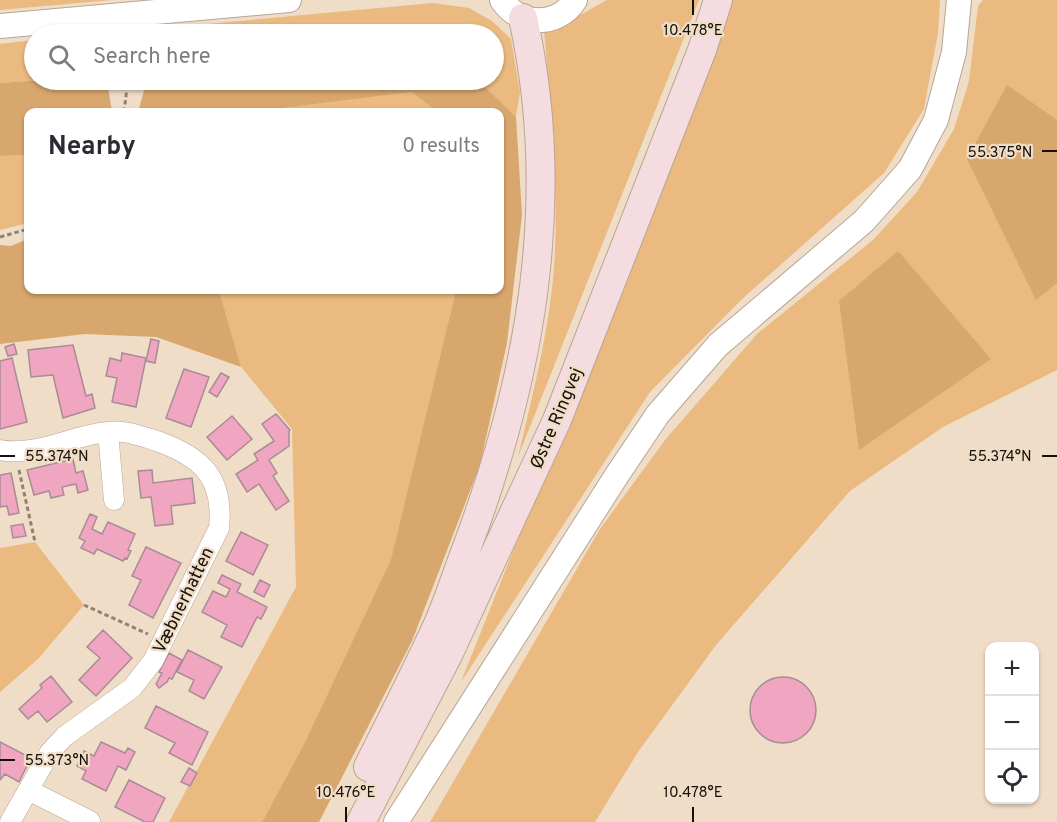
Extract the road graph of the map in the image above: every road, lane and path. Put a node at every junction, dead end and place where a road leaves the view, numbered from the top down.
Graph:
1 (289, 0) edge
2 (575, 0) edge
3 (718, 0) edge
4 (959, 0) edge
5 (505, 5) edge
6 (0, 26) edge
7 (127, 90) edge
8 (124, 108) edge
9 (24, 230) edge
10 (0, 237) edge
11 (108, 432) junction
12 (7, 451) edge
13 (114, 500) dead end
14 (35, 542) dead end
15 (84, 605) dead end
16 (163, 640) junction
17 (28, 790) junction
18 (90, 821) edge
19 (10, 822) edge
20 (342, 822) edge
21 (361, 822) edge
22 (396, 822) edge

1 - 6 street
2 - 5 street
3 - 21 main road, Østre Ringvej
4 - 22 street
5 - 20 main road
7 - 8 path
9 - 10 path
11 - 12 street, Væbnerhatten
11 - 13 street
11 - 16 street, Væbnerhatten
12 - 14 path
15 - 16 path
16 - 17 street, Væbnerhatten
17 - 18 street
17 - 19 street, Væbnerhatten

